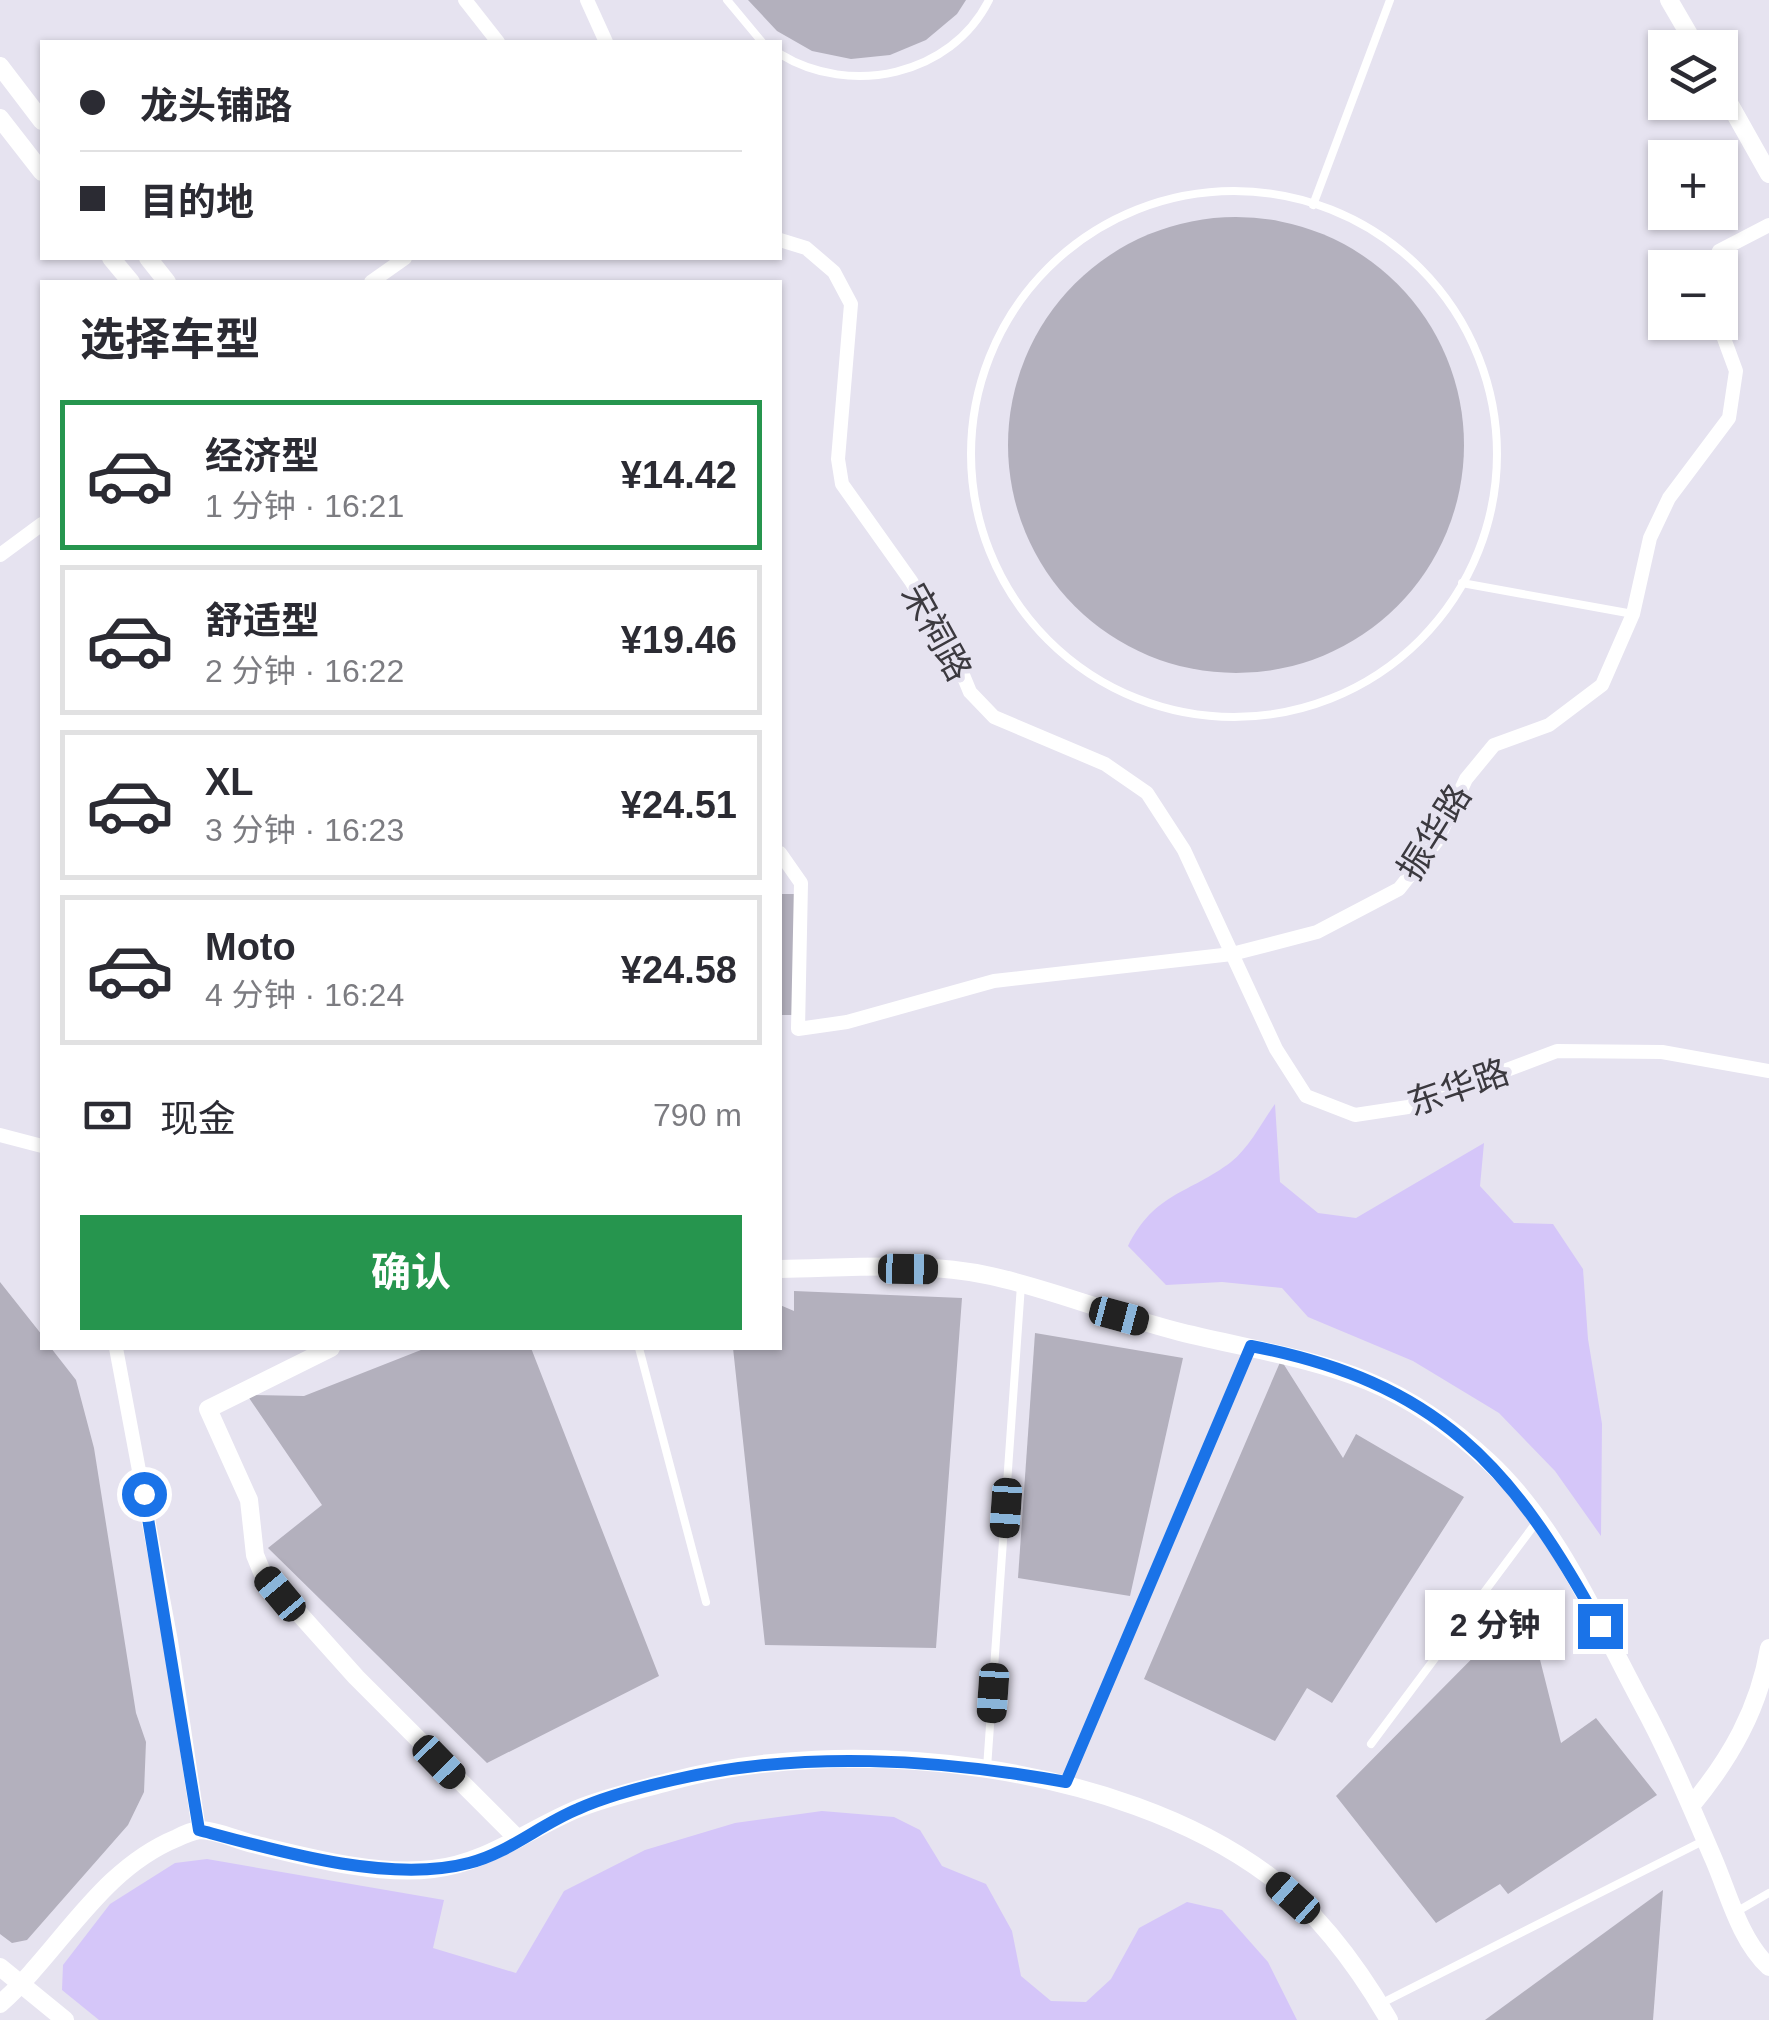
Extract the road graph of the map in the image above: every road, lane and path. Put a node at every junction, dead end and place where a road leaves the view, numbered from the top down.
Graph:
1 (465, 0) edge
2 (587, 0) edge
3 (727, 0) edge
4 (989, 0) edge
5 (1390, 0) edge
6 (1669, 0) edge
7 (1686, 30) edge
8 (496, 40) edge
9 (605, 40) edge
10 (760, 40) edge
11 (782, 55) edge
12 (0, 66) edge
13 (0, 118) edge
14 (40, 118) edge
15 (1738, 119) edge
16 (40, 169) edge
17 (1769, 174) edge
18 (1313, 205) junction
19 (1769, 225) edge
20 (782, 241) edge
21 (1721, 250) edge
22 (113, 260) edge
23 (150, 260) edge
24 (402, 260) edge
25 (129, 280) edge
26 (165, 280) edge
27 (374, 280) edge
28 (1725, 340) edge
29 (40, 525) edge
30 (0, 555) edge
31 (1462, 583) junction
32 (1633, 614) junction
33 (782, 856) edge
34 (1232, 954) junction
35 (1769, 1071) edge
36 (0, 1135) edge
37 (40, 1145) edge
38 (782, 1269) edge
39 (1021, 1285) junction
40 (1251, 1346) junction
41 (116, 1350) edge
42 (327, 1350) edge
43 (639, 1350) edge
44 (1538, 1520) junction
45 (706, 1602) dead end
46 (1769, 1648) edge
47 (1371, 1744) dead end
48 (988, 1768) junction
49 (1066, 1782) junction
50 (1690, 1806) junction
51 (199, 1830) junction
52 (518, 1839) junction
53 (1705, 1840) junction
54 (1769, 1893) edge
55 (1736, 1912) junction
56 (1769, 1967) edge
57 (0, 1968) edge
58 (22, 1985) junction
59 (0, 2004) edge
60 (1384, 2012) edge
61 (4, 2020) edge
62 (66, 2020) edge

1 - 8 street
2 - 9 street
3 - 10 lane
4 - 11 lane
5 - 18 lane
6 - 7 street
12 - 14 street
13 - 16 street
15 - 17 street
18 - 31 lane
18 - 31 lane
19 - 21 street
20 - 34 street, 宋祠路
22 - 25 street
23 - 26 street
24 - 27 street
28 - 32 street, 振华路
29 - 30 street
31 - 32 lane
32 - 34 street, 振华路
33 - 34 street, 振华路
34 - 35 street, 东华路
36 - 37 street
38 - 39 street
39 - 40 street
39 - 48 lane
40 - 44 street
40 - 49 lane
41 - 51 street
42 - 52 street
43 - 45 lane
44 - 47 lane
44 - 50 street
46 - 50 street
48 - 49 street
48 - 52 street
49 - 60 street
50 - 53 street
51 - 52 street
51 - 58 street
53 - 55 street
53 - 60 lane
54 - 55 lane
55 - 56 street
57 - 58 street
58 - 59 street
58 - 61 street
58 - 62 street

